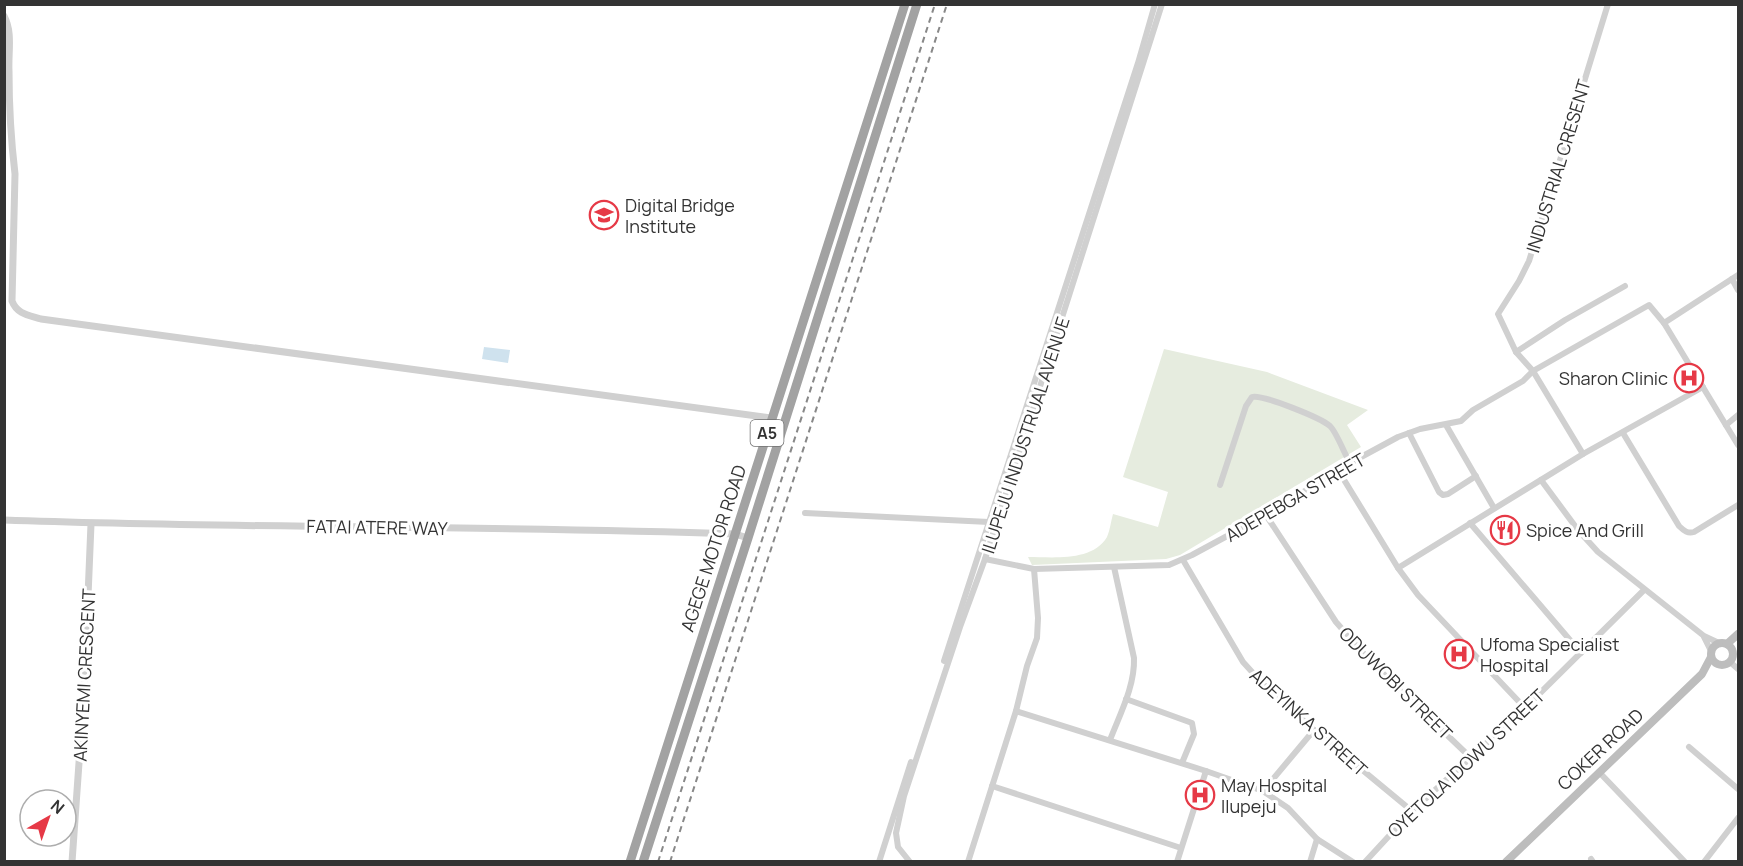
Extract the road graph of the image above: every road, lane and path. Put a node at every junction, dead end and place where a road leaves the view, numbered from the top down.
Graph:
1 (905, 4) edge
2 (917, 4) edge
3 (1155, 4) edge
4 (1162, 4) edge
5 (1608, 4) edge
6 (4, 16) edge
7 (1738, 275) edge
8 (1732, 279) junction
9 (1625, 285) dead end
10 (1738, 290) edge
11 (1664, 324) junction
12 (1516, 351) junction
13 (1531, 369) junction
14 (1703, 387) junction
15 (1738, 415) edge
16 (771, 418) junction
17 (1726, 424) junction
18 (1446, 425) junction
19 (1409, 433) junction
20 (1623, 433) junction
21 (1738, 445) edge
22 (1583, 454) junction
23 (1350, 463) junction
24 (1338, 470) junction
25 (1476, 476) junction
26 (1541, 480) junction
27 (1220, 485) dead end
28 (1738, 505) edge
29 (1494, 508) junction
30 (806, 513) dead end
31 (1266, 515) junction
32 (4, 520) edge
33 (989, 522) junction
34 (1470, 523) junction
35 (91, 524) junction
36 (735, 534) junction
37 (748, 538) junction
38 (985, 560) junction
39 (1183, 560) junction
40 (1114, 567) junction
41 (1398, 568) junction
42 (1034, 569) junction
43 (1644, 590) junction
44 (1738, 634) edge
45 (1704, 636) junction
46 (1738, 639) edge
47 (1726, 645) junction
48 (1581, 652) junction
49 (1711, 654) junction
50 (1730, 662) junction
51 (1718, 664) junction
52 (1738, 669) edge
53 (1702, 674) junction
54 (1126, 699) junction
55 (1525, 708) junction
56 (1016, 711) junction
57 (1314, 730) junction
58 (1110, 740) junction
59 (1689, 747) dead end
60 (1470, 757) junction
61 (1182, 763) junction
62 (1206, 771) junction
63 (1599, 772) junction
64 (992, 786) junction
65 (1738, 789) edge
66 (1263, 791) junction
67 (1412, 811) junction
68 (1738, 818) edge
69 (1317, 839) junction
70 (1181, 848) junction
71 (72, 861) edge
72 (630, 861) edge
73 (643, 861) edge
74 (879, 861) edge
75 (909, 861) edge
76 (970, 861) edge
77 (1177, 861) edge
78 (1310, 861) edge
79 (1353, 861) edge
80 (1365, 861) edge
81 (1506, 861) edge
82 (1685, 861) edge
83 (1704, 861) edge

1 - 16 highway, AGEGE MOTOR ROAD / A5
2 - 37 highway, AGEGE MOTOR ROAD / A5
3 - 33 street, ILUPEJU INDUSTRUAL AVENUE
4 - 38 street, ILUPEJU INDUSTRUAL AVENUE
5 - 12 street, INDUSTRIAL CRESENT
6 - 16 street
7 - 8 street
8 - 10 street
8 - 11 street
9 - 12 street
11 - 13 street, ADEPEBGA STREET
11 - 14 street
12 - 13 street
13 - 18 street, ADEPEBGA STREET
13 - 22 street
14 - 17 street
14 - 20 street
15 - 17 street
16 - 36 highway, AGEGE MOTOR ROAD / A5
17 - 21 street
18 - 19 street, ADEPEBGA STREET
18 - 25 street
19 - 23 street, ADEPEBGA STREET
19 - 25 street
20 - 22 street
20 - 28 street
22 - 26 street
23 - 24 street, ADEPEBGA STREET
23 - 27 street
24 - 31 street, ADEPEBGA STREET
24 - 41 street
25 - 29 street
26 - 29 street
26 - 43 street
29 - 34 street
30 - 33 street
31 - 39 street, ADEPEBGA STREET
31 - 60 street, ODUWOBI STREET
32 - 35 street, FATAI ATERE WAY
33 - 74 street, ILUPEJU INDUSTRUAL AVENUE
34 - 41 street
34 - 48 street
35 - 36 street, FATAI ATERE WAY
35 - 71 street, AKINYEMI CRESCENT
36 - 37 street, FATAI ATERE WAY
36 - 72 highway, AGEGE MOTOR ROAD / A5
37 - 73 highway, AGEGE MOTOR ROAD / A5
38 - 42 street, ADEPEBGA STREET
38 - 75 street, ILUPEJU INDUSTRUAL AVENUE
39 - 40 street, ADEPEBGA STREET
39 - 57 street, ADEYINKA STREET
40 - 42 street, ADEPEBGA STREET
40 - 54 street
41 - 55 street
42 - 56 street
43 - 45 street
43 - 48 street, OYETOLA IDOWU STREET
44 - 47 main road
45 - 47 street
45 - 49 street
46 - 47 main road
47 - 49 main road, COKER ROAD
47 - 50 main road
48 - 55 street, OYETOLA IDOWU STREET
49 - 51 main road
49 - 53 main road, COKER ROAD
50 - 51 main road
50 - 52 street
51 - 53 main road
53 - 63 main road, COKER ROAD
54 - 58 street
54 - 61 street
55 - 60 street, OYETOLA IDOWU STREET
56 - 58 street
56 - 64 street
57 - 66 street
57 - 67 street, ADEYINKA STREET
58 - 61 street
59 - 65 street
60 - 67 street, OYETOLA IDOWU STREET
61 - 62 street
62 - 66 street
62 - 70 street
63 - 81 main road, COKER ROAD
63 - 82 street
64 - 70 street
64 - 76 street
66 - 69 street
67 - 80 street, OYETOLA IDOWU STREET
68 - 83 street
69 - 78 street
69 - 79 street
70 - 77 street

